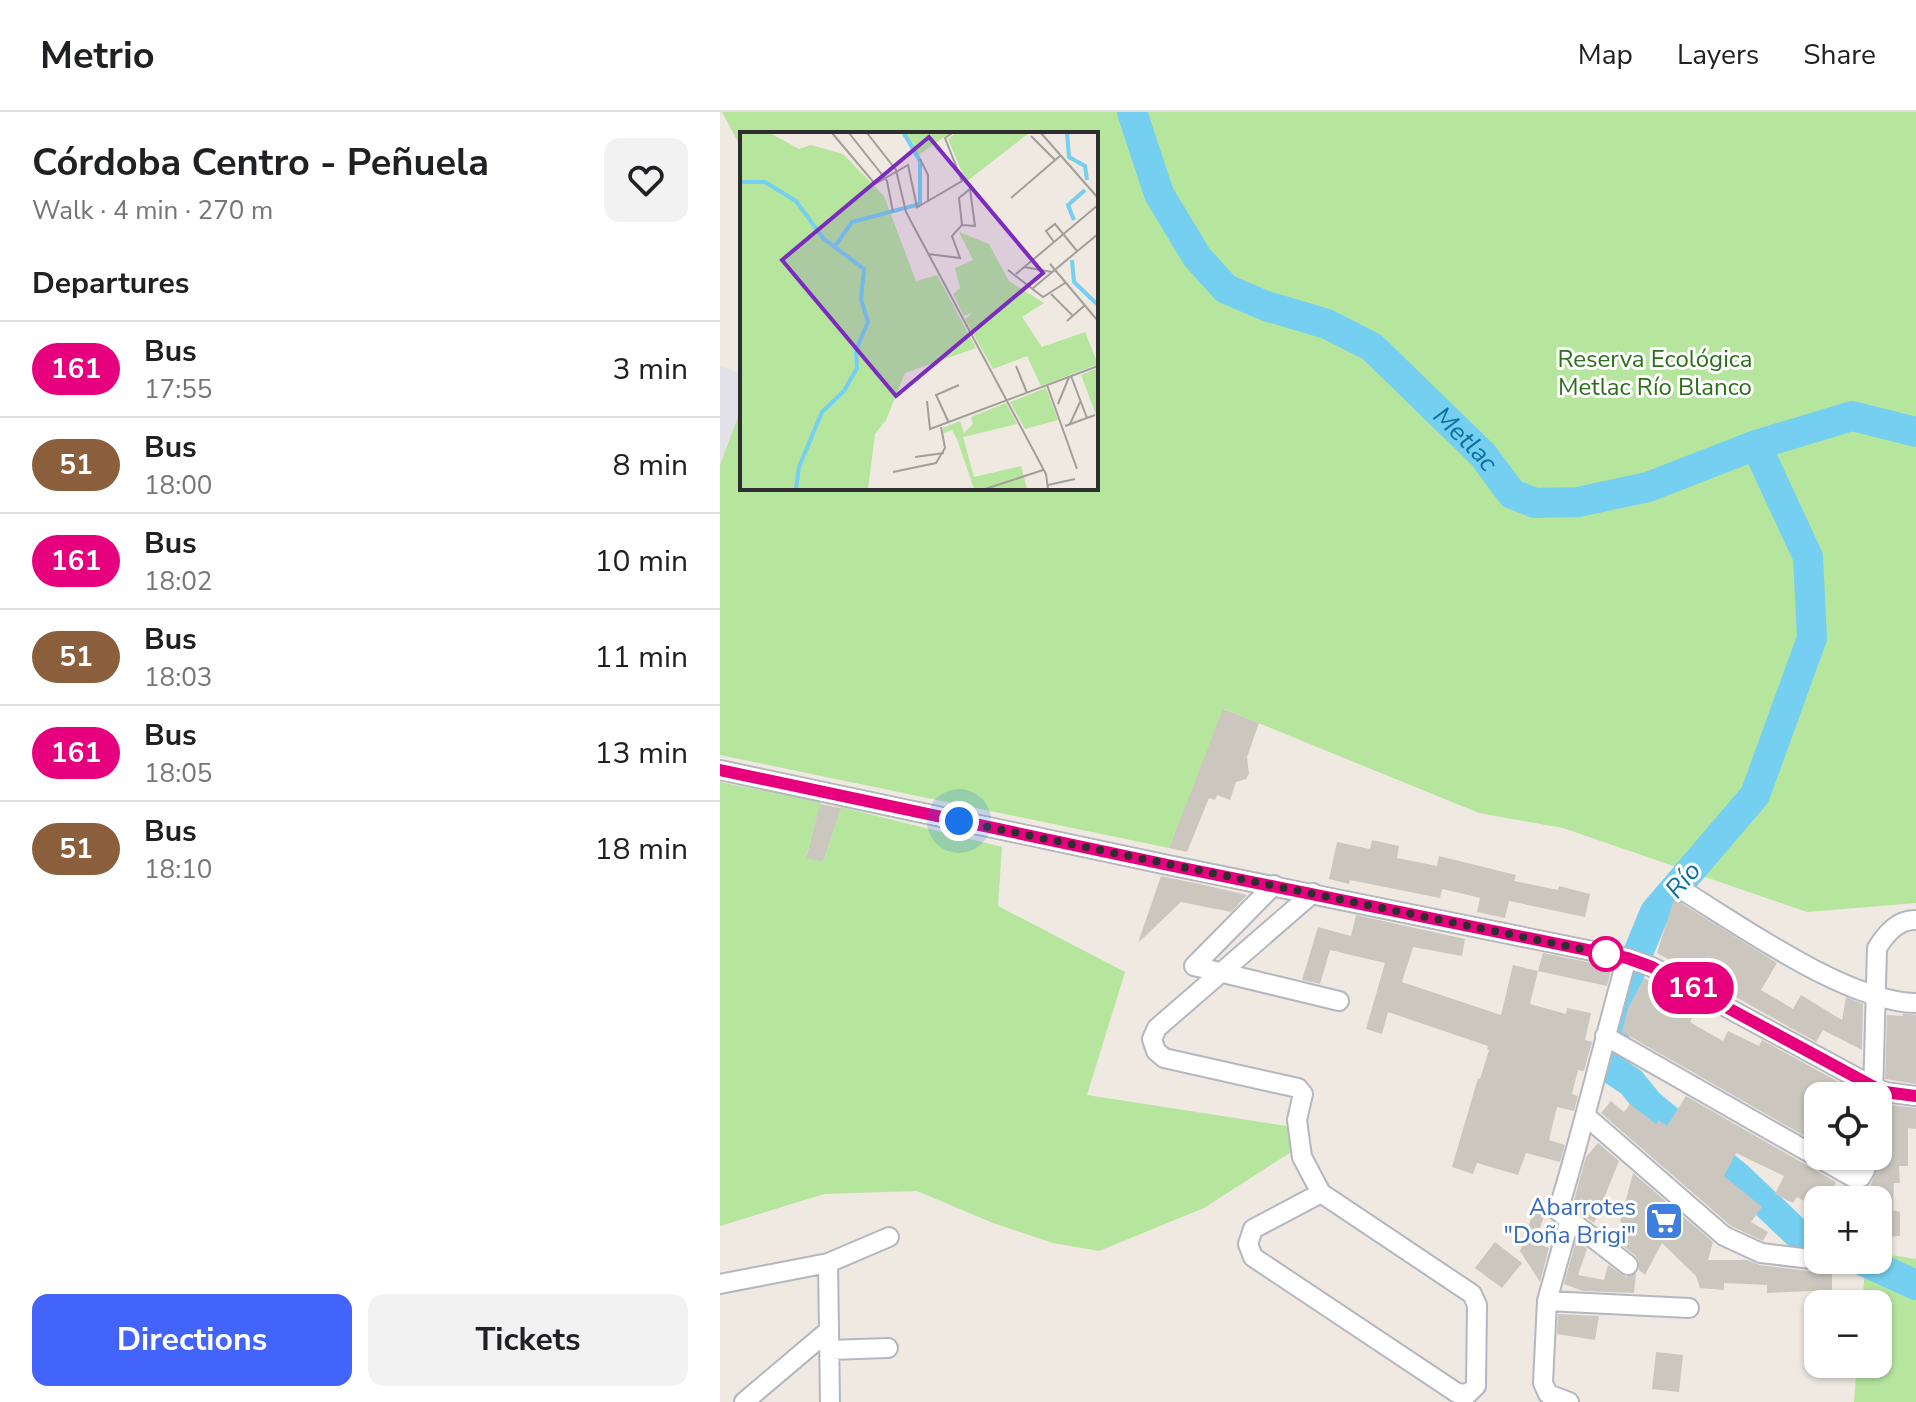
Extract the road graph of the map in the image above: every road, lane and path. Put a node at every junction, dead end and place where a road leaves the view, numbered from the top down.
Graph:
1 (720, 770) edge
2 (1274, 885) junction
3 (1313, 893) junction
4 (1687, 893) dead end
5 (1916, 920) edge
6 (1627, 958) junction
7 (1221, 973) junction
8 (1875, 997) junction
9 (1339, 1001) dead end
10 (1916, 1003) edge
11 (1613, 1040) junction
12 (1858, 1082) edge
13 (1874, 1082) edge
14 (1892, 1093) edge
15 (1916, 1096) edge
16 (1587, 1117) junction
17 (1804, 1149) edge
18 (1840, 1170) edge
19 (1865, 1170) edge
20 (1321, 1193) junction
21 (1569, 1222) junction
22 (889, 1237) dead end
23 (1804, 1258) edge
24 (828, 1263) junction
25 (1628, 1265) dead end
26 (720, 1284) edge
27 (1547, 1301) junction
28 (1689, 1308) dead end
29 (828, 1340) junction
30 (888, 1348) dead end
31 (744, 1402) edge
32 (830, 1402) edge
33 (1569, 1402) edge

1 - 2 street
2 - 3 street
2 - 7 street
3 - 6 street
3 - 7 street
4 - 8 street
5 - 8 street
6 - 11 street
6 - 12 street
7 - 9 street
7 - 20 street
8 - 10 street
8 - 13 street
11 - 16 street
11 - 17 street
14 - 15 street
16 - 21 street
16 - 23 street
18 - 19 street
20 - 20 street
21 - 25 street
21 - 27 street
22 - 24 street
24 - 26 street
24 - 29 street
27 - 28 street
27 - 33 street
29 - 30 street
29 - 31 street
29 - 32 street

